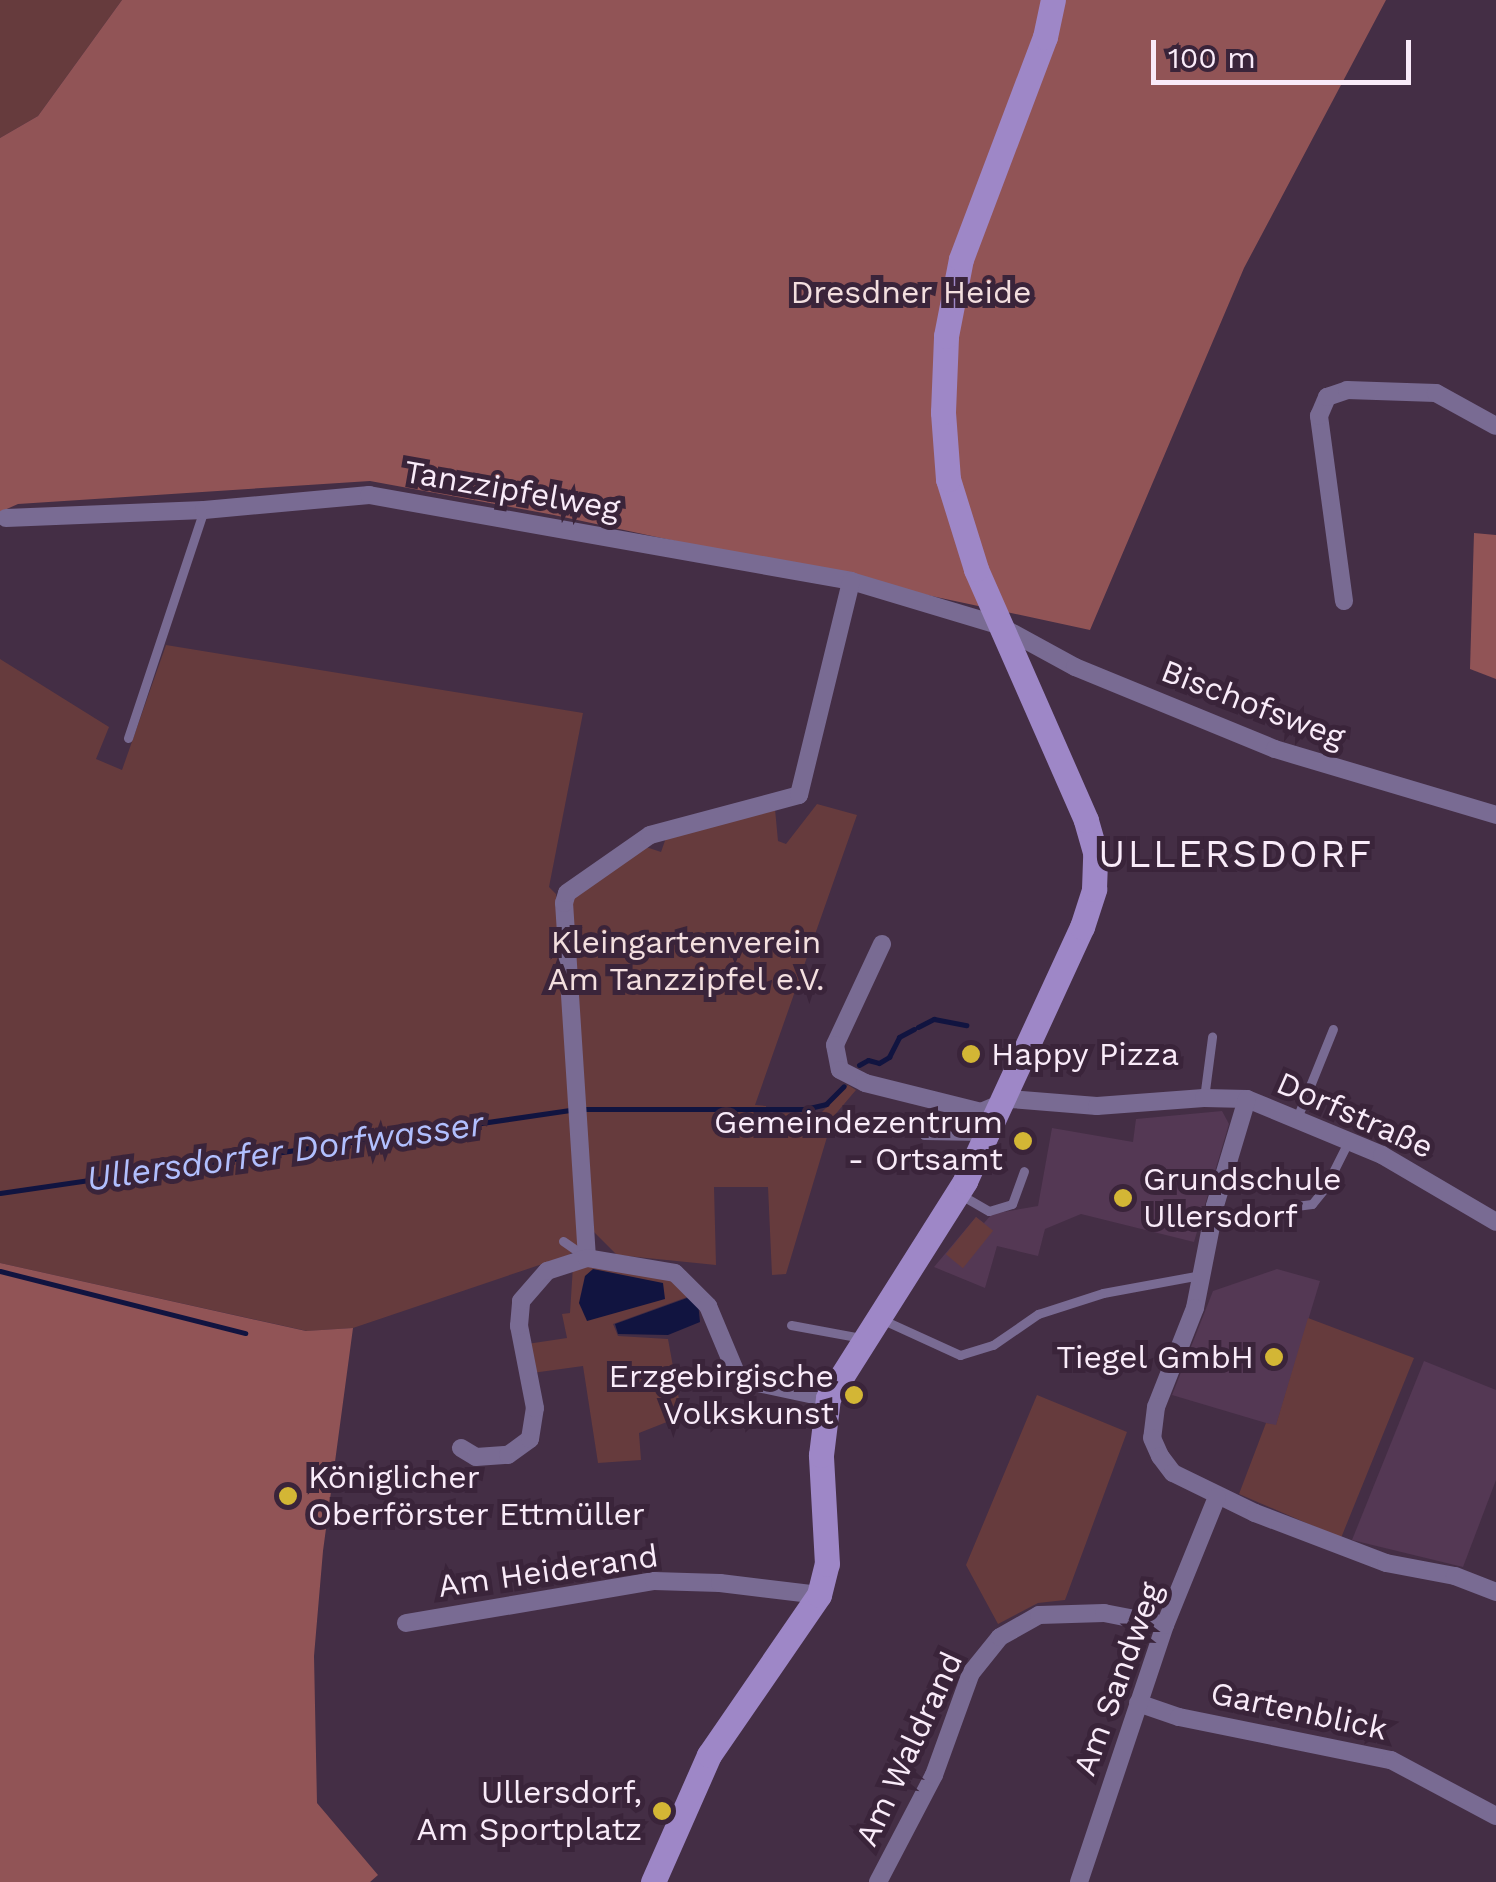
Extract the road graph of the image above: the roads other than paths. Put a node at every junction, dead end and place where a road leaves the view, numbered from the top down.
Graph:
1 (1053, 0) edge
2 (1496, 426) edge
3 (204, 510) junction
4 (6, 518) dead end
5 (851, 582) junction
6 (1344, 601) dead end
7 (998, 625) junction
8 (128, 738) dead end
9 (1496, 815) edge
10 (882, 944) dead end
11 (1333, 1028) dead end
12 (1212, 1037) dead end
13 (1204, 1098) junction
14 (1247, 1100) junction
15 (1001, 1103) junction
16 (1297, 1118) junction
17 (924, 1135) dead end
18 (987, 1136) junction
19 (1349, 1140) junction
20 (1024, 1171) dead end
21 (958, 1194) junction
22 (1296, 1206) dead end
23 (1496, 1222) edge
24 (563, 1241) dead end
25 (587, 1258) junction
26 (1203, 1275) junction
27 (791, 1325) dead end
28 (870, 1328) junction
29 (828, 1398) junction
30 (461, 1448) dead end
31 (1217, 1497) junction
32 (1496, 1592) edge
33 (819, 1595) junction
34 (406, 1623) dead end
35 (1165, 1624) junction
36 (1138, 1703) junction
37 (1496, 1816) edge
38 (653, 1882) edge
39 (878, 1882) edge
40 (1079, 1882) edge

1 - 7 main road
2 - 6 street
3 - 4 street, Tanzzipfelweg
3 - 5 street, Tanzzipfelweg
3 - 8 lane
5 - 7 street, Tanzzipfelweg
5 - 25 street
7 - 9 street, Bischofsweg
7 - 15 main road
10 - 15 street, Dorfstraße
11 - 16 lane
12 - 13 lane
13 - 14 street, Dorfstraße
13 - 15 street, Dorfstraße
14 - 16 street, Dorfstraße
14 - 26 street
15 - 18 main road
16 - 19 street, Dorfstraße
17 - 18 lane
18 - 21 main road
19 - 22 lane
19 - 23 street, Dorfstraße
20 - 21 lane
21 - 28 main road
24 - 25 lane
25 - 29 street
25 - 30 street
26 - 28 lane
26 - 31 street
27 - 28 lane
28 - 29 main road
29 - 33 main road
31 - 32 street
31 - 35 street, Am Sandweg
33 - 34 street, Am Heiderand
33 - 38 main road
35 - 36 street, Am Sandweg
35 - 39 street, Am Waldrand
36 - 37 street, Gartenblick
36 - 40 street, Am Sandweg

